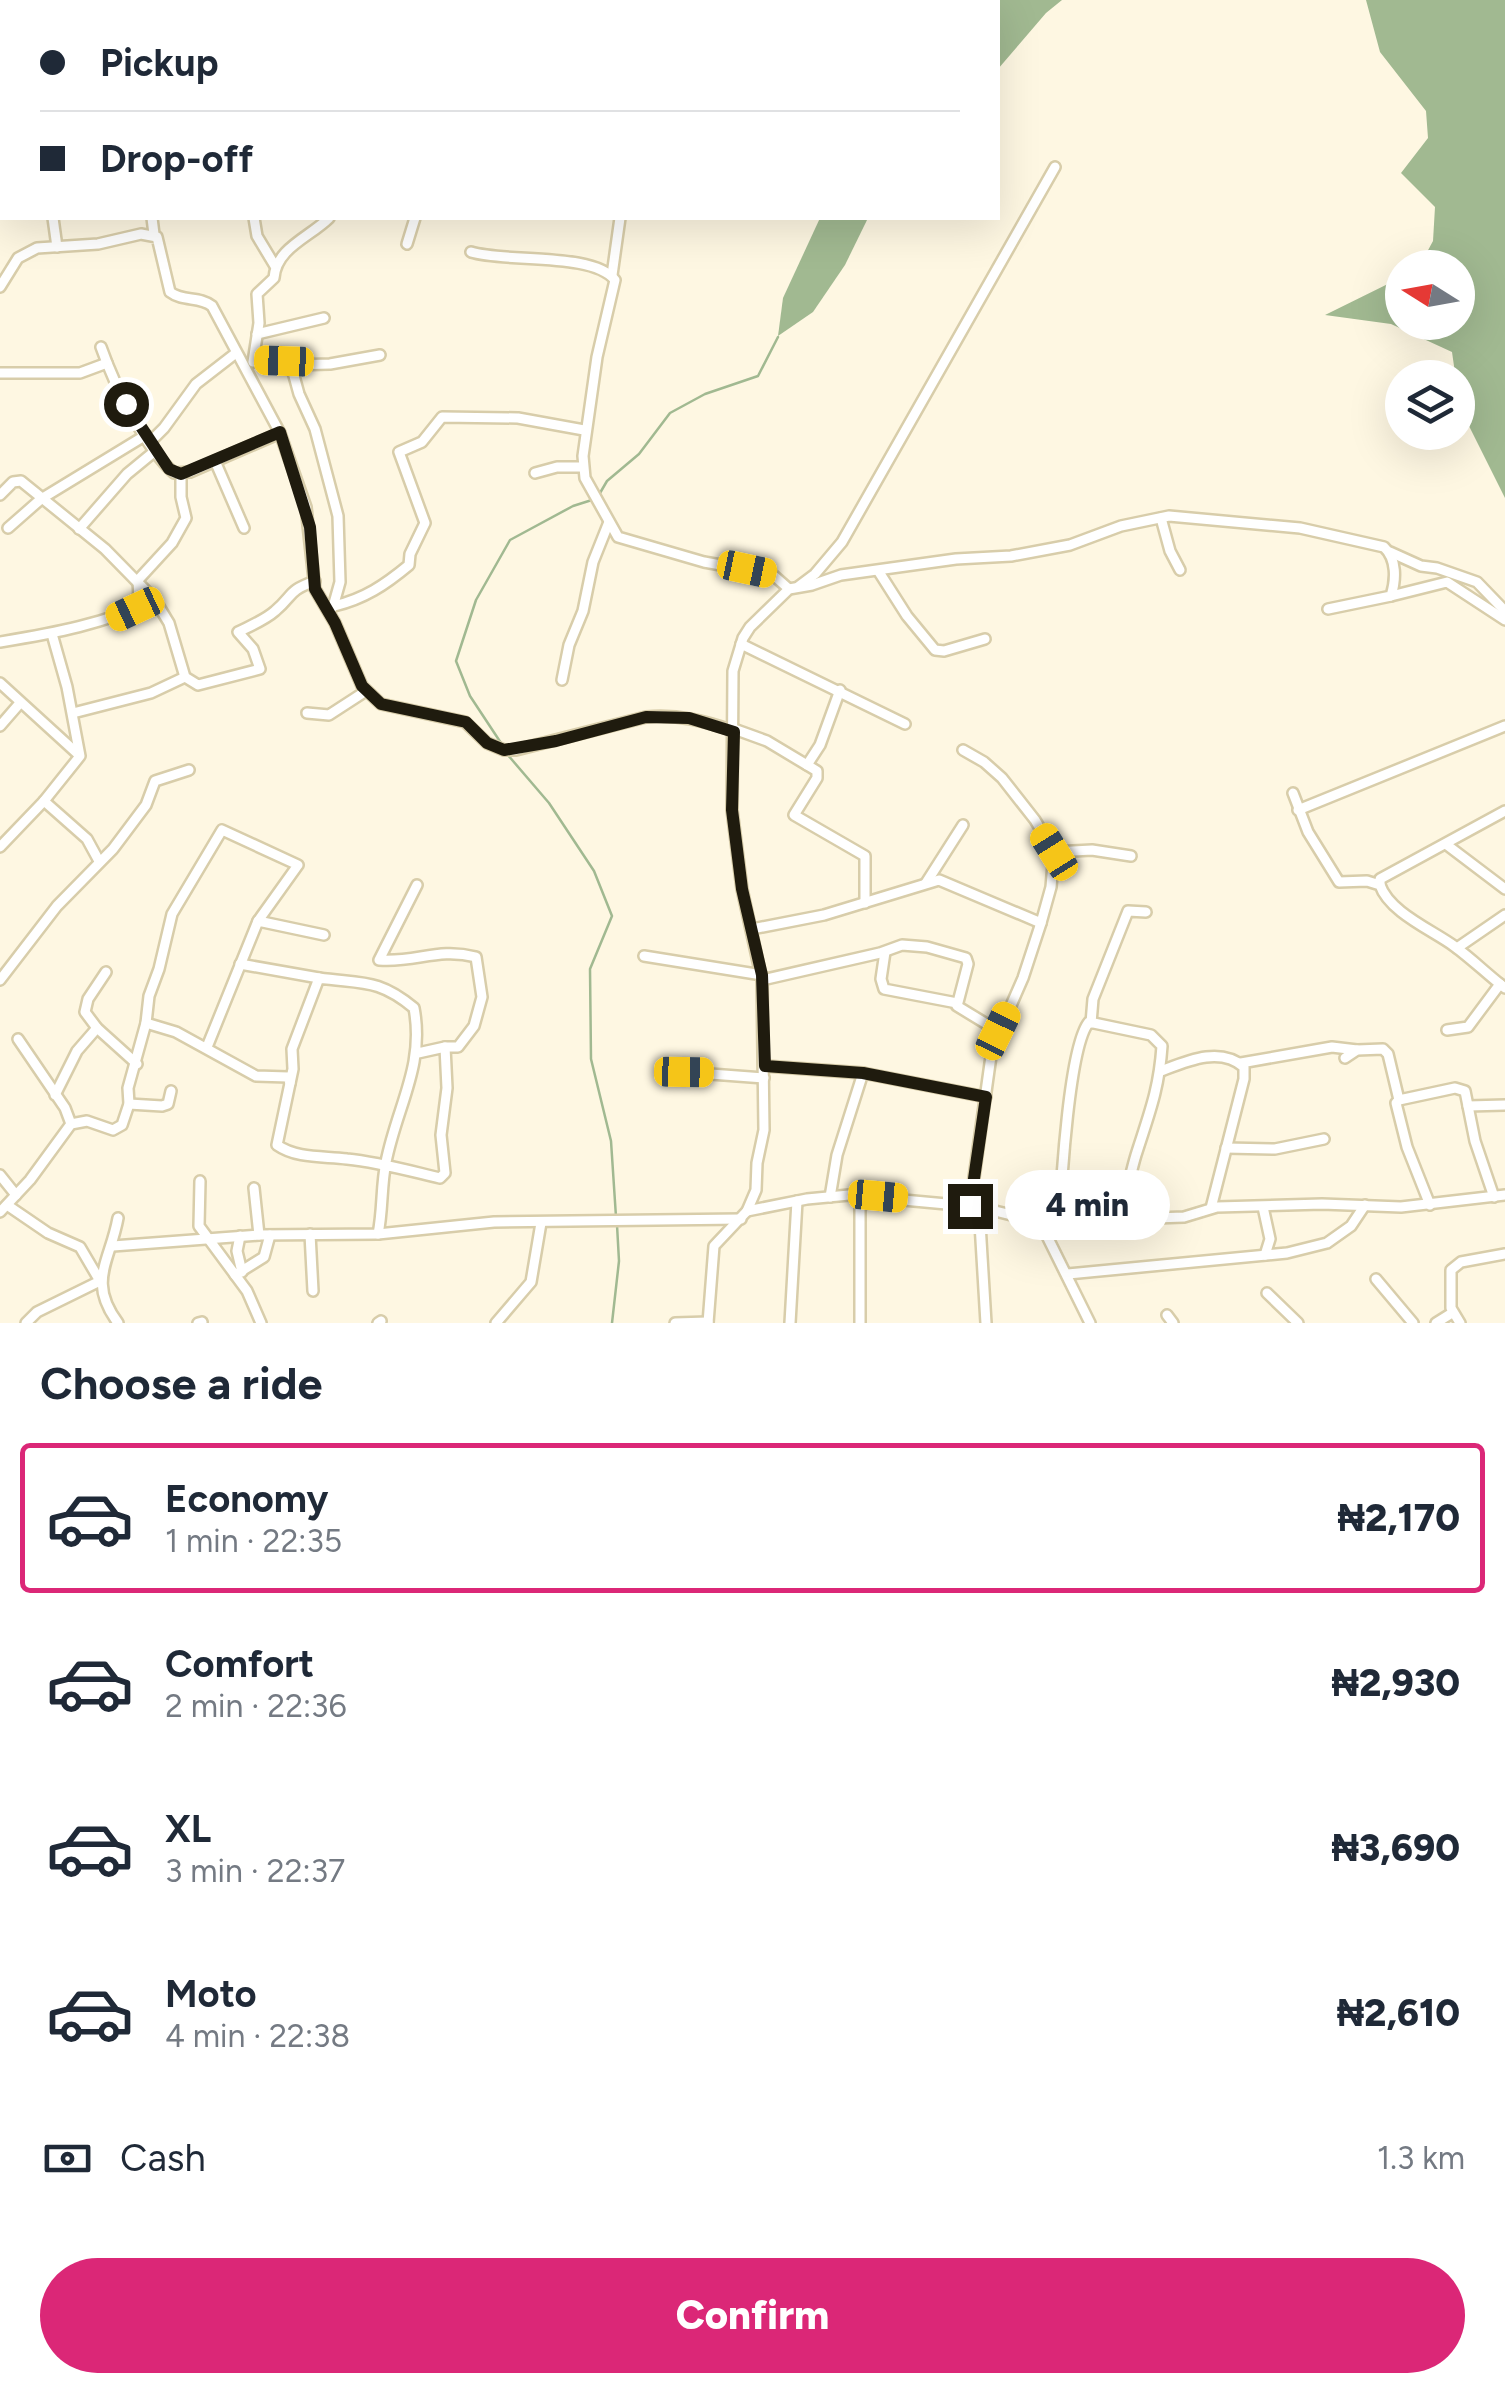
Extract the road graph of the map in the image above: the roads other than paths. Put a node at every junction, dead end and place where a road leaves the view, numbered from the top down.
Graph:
1 (1055, 167) dead end
2 (53, 220) edge
3 (152, 220) edge
4 (254, 220) edge
5 (326, 220) edge
6 (414, 220) edge
7 (620, 220) edge
8 (154, 234) junction
9 (407, 244) dead end
10 (57, 247) junction
11 (471, 252) dead end
12 (275, 266) junction
13 (612, 274) junction
14 (0, 287) edge
15 (324, 318) dead end
16 (257, 334) junction
17 (101, 347) dead end
18 (236, 353) junction
19 (380, 355) dead end
20 (254, 360) junction
21 (107, 364) junction
22 (291, 364) junction
23 (0, 373) edge
24 (248, 373) junction
25 (584, 430) junction
26 (280, 432) junction
27 (150, 443) junction
28 (215, 461) junction
29 (583, 467) junction
30 (534, 473) dead end
31 (181, 474) junction
32 (0, 495) edge
33 (41, 500) junction
34 (1161, 518) junction
35 (609, 522) junction
36 (8, 528) dead end
37 (244, 528) dead end
38 (78, 529) junction
39 (1390, 552) junction
40 (1180, 570) dead end
41 (879, 572) junction
42 (138, 580) junction
43 (315, 581) junction
44 (793, 588) junction
45 (1391, 596) junction
46 (155, 600) junction
47 (1328, 608) dead end
48 (135, 609) junction
49 (332, 610) junction
50 (1505, 611) edge
51 (1505, 620) edge
52 (52, 634) junction
53 (985, 639) dead end
54 (0, 642) edge
55 (741, 644) junction
56 (185, 676) junction
57 (562, 680) dead end
58 (0, 683) edge
59 (840, 690) junction
60 (366, 691) junction
61 (20, 703) junction
62 (73, 712) junction
63 (307, 713) dead end
64 (905, 724) dead end
65 (0, 726) edge
66 (1505, 726) edge
67 (734, 730) junction
68 (963, 750) dead end
69 (80, 756) junction
70 (808, 765) junction
71 (189, 770) dead end
72 (1293, 793) dead end
73 (44, 801) junction
74 (1298, 810) junction
75 (1505, 811) edge
76 (964, 824) dead end
77 (1447, 844) junction
78 (0, 848) edge
79 (1054, 852) junction
80 (1131, 856) dead end
81 (99, 861) junction
82 (926, 883) junction
83 (416, 885) dead end
84 (1380, 885) junction
85 (1505, 889) edge
86 (866, 903) junction
87 (1146, 912) dead end
88 (1505, 915) edge
89 (258, 921) junction
90 (1041, 923) junction
91 (752, 929) junction
92 (324, 934) dead end
93 (1457, 948) junction
94 (885, 952) junction
95 (644, 956) dead end
96 (379, 960) junction
97 (240, 964) junction
98 (106, 972) dead end
99 (319, 978) junction
100 (762, 978) junction
101 (0, 980) edge
102 (374, 985) junction
103 (1503, 986) edge
104 (957, 1003) junction
105 (146, 1023) junction
106 (1091, 1023) junction
107 (96, 1028) junction
108 (1447, 1030) dead end
109 (998, 1031) junction
110 (18, 1039) dead end
111 (445, 1047) junction
112 (206, 1048) junction
113 (1357, 1050) junction
114 (418, 1053) junction
115 (1345, 1058) dead end
116 (136, 1064) junction
117 (1242, 1064) junction
118 (765, 1066) junction
119 (1160, 1071) junction
120 (684, 1072) dead end
121 (863, 1073) junction
122 (764, 1078) junction
123 (291, 1086) junction
124 (171, 1091) dead end
125 (54, 1095) junction
126 (986, 1097) junction
127 (1399, 1100) junction
128 (129, 1104) junction
129 (1505, 1105) edge
130 (1468, 1106) junction
131 (71, 1124) junction
132 (1324, 1139) dead end
133 (1226, 1148) junction
134 (385, 1167) junction
135 (0, 1175) edge
136 (200, 1181) dead end
137 (254, 1188) dead end
138 (756, 1190) junction
139 (16, 1195) junction
140 (860, 1195) junction
141 (830, 1196) junction
142 (1214, 1196) junction
143 (1499, 1196) edge
144 (796, 1201) junction
145 (1430, 1204) junction
146 (1365, 1205) junction
147 (773, 1206) junction
148 (975, 1206) junction
149 (1224, 1206) junction
150 (1263, 1206) junction
151 (3, 1208) edge
152 (1211, 1208) junction
153 (744, 1215) junction
154 (118, 1218) dead end
155 (1060, 1220) junction
156 (1109, 1220) junction
157 (1040, 1222) junction
158 (540, 1223) junction
159 (310, 1234) junction
160 (378, 1234) junction
161 (265, 1235) junction
162 (240, 1236) junction
163 (1270, 1239) junction
164 (212, 1240) junction
165 (113, 1246) junction
166 (1287, 1252) junction
167 (1505, 1254) edge
168 (1265, 1255) junction
169 (238, 1273) junction
170 (1068, 1274) junction
171 (1376, 1279) dead end
172 (100, 1280) junction
173 (313, 1291) dead end
174 (1268, 1293) dead end
175 (1452, 1313) junction
176 (26, 1323) edge
177 (118, 1323) edge
178 (261, 1323) edge
179 (496, 1323) edge
180 (675, 1323) edge
181 (708, 1323) edge
182 (790, 1323) edge
183 (860, 1323) edge
184 (986, 1323) edge
185 (1090, 1323) edge
186 (1298, 1323) edge
187 (1413, 1323) edge
188 (1436, 1323) edge
189 (1460, 1323) edge

1 - 44 street
2 - 10 street
3 - 8 street
4 - 12 street
5 - 12 street
6 - 9 street
7 - 13 street
8 - 10 street
8 - 18 street
10 - 14 street
11 - 13 street
12 - 16 street
13 - 25 street
15 - 16 street
16 - 20 street
17 - 21 street
18 - 24 street
18 - 27 street
19 - 22 street
20 - 22 street
20 - 24 street
21 - 23 street
21 - 27 street
22 - 49 street
24 - 26 street
25 - 29 street
25 - 49 street
26 - 28 street
26 - 43 street
27 - 31 street
27 - 33 street
27 - 38 street
28 - 31 street
28 - 37 street
29 - 30 street
29 - 35 street
31 - 42 street
32 - 33 street
33 - 36 street
33 - 38 street
34 - 39 street
34 - 40 street
34 - 41 street
35 - 44 street
35 - 57 street
38 - 42 street
39 - 45 street
39 - 50 street
41 - 44 street
41 - 53 street
42 - 46 street
42 - 48 street
43 - 49 street
43 - 56 street
44 - 55 street
45 - 47 street
45 - 51 street
46 - 48 street
46 - 56 street
48 - 52 street
49 - 60 street
52 - 54 street
52 - 62 street
55 - 59 street
55 - 67 street
56 - 62 street
58 - 61 street
59 - 64 street
59 - 70 street
60 - 63 street
60 - 67 street
61 - 65 street
61 - 69 street
62 - 69 street
66 - 74 street
67 - 70 street
67 - 91 street
68 - 79 street
69 - 73 street
70 - 86 street
71 - 81 street
72 - 74 street
73 - 78 street
73 - 81 street
74 - 84 street
75 - 77 street
76 - 82 street
77 - 84 street
77 - 85 street
79 - 80 street
79 - 90 street
81 - 101 street
82 - 86 street
82 - 90 street
83 - 96 street
84 - 93 street
86 - 91 street
87 - 106 street
88 - 93 street
89 - 92 street
89 - 97 street
89 - 105 street
90 - 109 street
91 - 100 street
93 - 103 street
94 - 100 street
94 - 104 street
94 - 104 street
95 - 100 street
96 - 102 street
96 - 111 street
97 - 99 street
97 - 112 street
98 - 107 street
99 - 102 street
99 - 123 street
100 - 118 street
102 - 114 street
103 - 108 street
104 - 109 street
105 - 112 street
105 - 116 street
106 - 119 street
106 - 155 street
107 - 116 street
107 - 125 street
109 - 126 street
110 - 125 street
111 - 114 street
111 - 134 street
112 - 123 street
113 - 115 street
113 - 117 street
113 - 127 street
114 - 134 street
116 - 128 street
117 - 119 street
117 - 133 street
118 - 121 street
118 - 122 street
119 - 156 street
120 - 122 street
121 - 126 street
121 - 141 street
122 - 138 street
123 - 134 street
124 - 128 street
125 - 131 street
126 - 148 street
127 - 130 street
127 - 145 street
128 - 131 street
129 - 130 street
130 - 143 street
131 - 139 street
132 - 133 street
133 - 142 street
134 - 160 street
135 - 139 street
136 - 164 street
137 - 161 street
138 - 147 street
138 - 153 street
139 - 151 street
140 - 141 street
140 - 148 street
140 - 183 street
141 - 144 street
142 - 149 street
142 - 152 street
143 - 145 street
144 - 147 street
144 - 182 street
145 - 146 street
146 - 150 street
146 - 166 street
147 - 153 street
148 - 157 street
148 - 184 street
149 - 150 street
149 - 152 street
150 - 163 street
151 - 172 street
152 - 156 street
153 - 158 street
153 - 181 street
154 - 165 street
155 - 156 street
155 - 157 street
157 - 170 street
158 - 160 street
158 - 179 street
159 - 160 street
159 - 161 street
159 - 173 street
161 - 162 street
161 - 169 street
162 - 164 street
162 - 169 street
163 - 166 street
163 - 168 street
164 - 165 street
164 - 169 street
165 - 172 street
166 - 168 street
167 - 175 street
168 - 170 street
169 - 178 street
170 - 185 street
171 - 187 street
172 - 176 street
172 - 177 street
174 - 186 street
175 - 188 street
175 - 189 street
180 - 181 street

